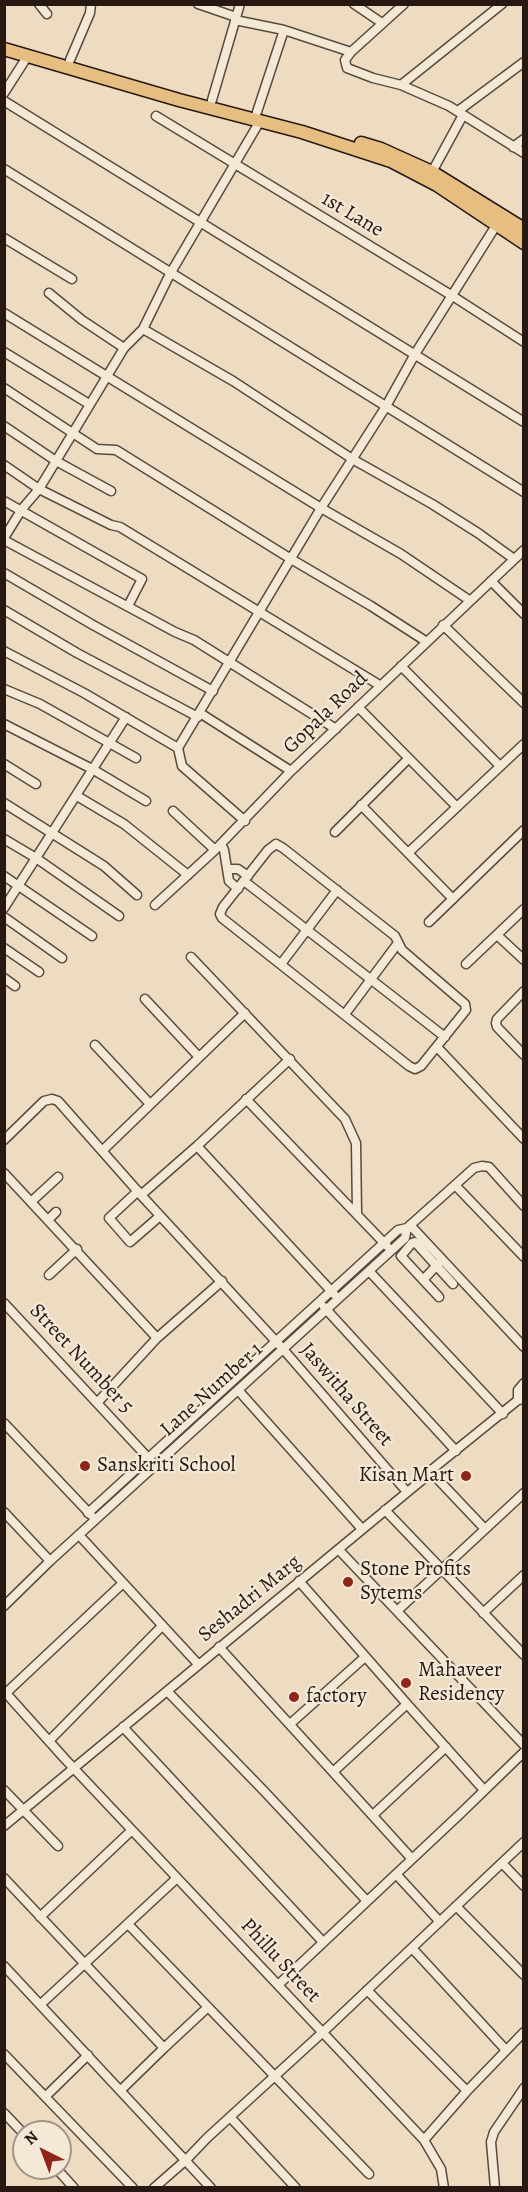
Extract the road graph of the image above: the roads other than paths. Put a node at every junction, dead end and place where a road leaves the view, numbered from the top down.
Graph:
1 (39, 4) edge
2 (91, 4) edge
3 (198, 4) edge
4 (240, 4) edge
5 (354, 4) edge
6 (404, 4) edge
7 (502, 4) edge
8 (47, 14) dead end
9 (236, 18) junction
10 (382, 23) junction
11 (284, 30) junction
12 (4, 42) edge
13 (4, 49) edge
14 (351, 52) junction
15 (27, 57) junction
16 (70, 60) junction
17 (524, 62) edge
18 (401, 85) junction
19 (4, 93) edge
20 (212, 100) junction
21 (4, 101) edge
22 (461, 113) junction
23 (156, 116) dead end
24 (259, 117) junction
25 (524, 139) edge
26 (513, 147) junction
27 (524, 153) edge
28 (386, 156) junction
29 (236, 165) junction
30 (4, 169) edge
31 (432, 172) junction
32 (200, 222) junction
33 (496, 224) junction
34 (516, 228) edge
35 (4, 238) edge
36 (524, 243) edge
37 (170, 274) junction
38 (72, 279) dead end
39 (49, 293) dead end
40 (451, 295) junction
41 (4, 313) edge
42 (143, 329) junction
43 (524, 342) edge
44 (124, 348) junction
45 (4, 352) edge
46 (415, 354) junction
47 (107, 377) junction
48 (4, 388) edge
49 (89, 404) junction
50 (385, 408) junction
51 (524, 422) edge
52 (4, 426) edge
53 (72, 433) junction
54 (354, 460) junction
55 (56, 461) junction
56 (4, 465) edge
57 (39, 489) junction
58 (111, 491) dead end
59 (524, 492) edge
60 (4, 501) edge
61 (321, 508) junction
62 (20, 511) junction
63 (4, 539) edge
64 (524, 550) edge
65 (291, 560) junction
66 (514, 560) junction
67 (4, 573) edge
68 (491, 581) junction
69 (469, 600) junction
70 (128, 606) junction
71 (4, 610) edge
72 (260, 612) junction
73 (524, 614) edge
74 (443, 625) junction
75 (427, 642) junction
76 (4, 651) edge
77 (230, 663) junction
78 (400, 666) junction
79 (381, 686) junction
80 (4, 689) edge
81 (213, 691) junction
82 (524, 703) edge
83 (358, 707) junction
84 (199, 715) junction
85 (126, 717) junction
86 (4, 724) edge
87 (336, 729) junction
88 (111, 744) junction
89 (524, 744) edge
90 (178, 748) junction
91 (136, 758) dead end
92 (408, 759) junction
93 (4, 764) edge
94 (500, 766) junction
95 (94, 770) junction
96 (291, 771) junction
97 (36, 784) dead end
98 (76, 796) junction
99 (146, 801) dead end
100 (4, 803) edge
101 (361, 806) junction
102 (457, 807) junction
103 (174, 810) dead end
104 (245, 821) junction
105 (524, 830) edge
106 (52, 832) junction
107 (334, 832) dead end
108 (4, 839) edge
109 (218, 847) junction
110 (408, 853) junction
111 (36, 858) junction
112 (227, 869) junction
113 (188, 875) junction
114 (4, 876) edge
115 (246, 879) junction
116 (19, 885) junction
117 (238, 889) junction
118 (337, 890) junction
119 (137, 895) dead end
120 (453, 898) junction
121 (155, 905) dead end
122 (4, 908) edge
123 (524, 909) edge
124 (119, 916) dead end
125 (4, 917) edge
126 (429, 922) dead end
127 (306, 931) junction
128 (497, 935) junction
129 (92, 936) dead end
130 (398, 943) junction
131 (4, 948) edge
132 (191, 957) dead end
133 (62, 958) dead end
134 (524, 960) edge
135 (281, 964) junction
136 (466, 964) dead end
137 (39, 972) dead end
138 (4, 978) edge
139 (371, 980) junction
140 (15, 986) dead end
141 (524, 991) edge
142 (145, 999) dead end
143 (245, 1013) junction
144 (345, 1014) junction
145 (445, 1037) junction
146 (95, 1045) dead end
147 (437, 1047) junction
148 (524, 1055) edge
149 (199, 1057) junction
150 (290, 1059) junction
151 (246, 1099) junction
152 (150, 1104) junction
153 (524, 1139) edge
154 (4, 1140) edge
155 (197, 1146) junction
156 (102, 1151) junction
157 (4, 1173) edge
158 (58, 1177) dead end
159 (455, 1185) junction
160 (139, 1193) junction
161 (32, 1201) junction
162 (524, 1206) edge
163 (56, 1212) dead end
164 (357, 1213) junction
165 (160, 1216) junction
166 (49, 1219) junction
167 (409, 1227) junction
168 (384, 1243) junction
169 (77, 1249) junction
170 (391, 1251) junction
171 (524, 1257) edge
172 (440, 1263) junction
173 (369, 1270) junction
174 (49, 1275) dead end
175 (423, 1280) junction
176 (222, 1281) junction
177 (453, 1284) dead end
178 (331, 1291) junction
179 (439, 1297) dead end
180 (338, 1299) junction
181 (319, 1302) junction
182 (4, 1303) edge
183 (326, 1310) junction
184 (157, 1338) junction
185 (276, 1342) junction
186 (524, 1347) edge
187 (283, 1349) junction
188 (524, 1383) edge
189 (238, 1390) junction
190 (521, 1400) edge
191 (97, 1403) junction
192 (503, 1414) junction
193 (4, 1423) edge
194 (456, 1451) junction
195 (148, 1458) junction
196 (155, 1466) junction
197 (430, 1471) junction
198 (407, 1492) junction
199 (524, 1493) edge
200 (385, 1510) junction
201 (4, 1512) edge
202 (88, 1513) junction
203 (95, 1520) junction
204 (484, 1528) junction
205 (362, 1529) junction
206 (79, 1535) junction
207 (339, 1550) junction
208 (50, 1561) junction
209 (441, 1569) junction
210 (524, 1575) edge
211 (299, 1581) junction
212 (122, 1584) junction
213 (4, 1606) edge
214 (397, 1611) junction
215 (483, 1613) junction
216 (162, 1626) junction
217 (219, 1647) junction
218 (524, 1655) edge
219 (365, 1657) junction
220 (198, 1664) junction
221 (167, 1691) junction
222 (5, 1692) edge
223 (406, 1704) junction
224 (290, 1724) junction
225 (123, 1727) junction
226 (50, 1740) junction
227 (524, 1744) edge
228 (446, 1748) junction
229 (524, 1752) edge
230 (74, 1768) junction
231 (333, 1772) junction
232 (4, 1790) edge
233 (484, 1790) junction
234 (24, 1810) junction
235 (373, 1815) junction
236 (4, 1826) edge
237 (132, 1830) junction
238 (524, 1842) edge
239 (58, 1846) dead end
240 (412, 1859) junction
241 (502, 1863) junction
242 (396, 1874) junction
243 (4, 1878) edge
244 (177, 1878) junction
245 (524, 1886) edge
246 (367, 1901) junction
247 (456, 1906) junction
248 (40, 1917) junction
249 (440, 1922) junction
250 (128, 1923) junction
251 (324, 1942) junction
252 (412, 1948) junction
253 (84, 1964) junction
254 (4, 1966) edge
255 (524, 1976) edge
256 (278, 1985) junction
257 (367, 1990) junction
258 (41, 2004) junction
259 (208, 2007) junction
260 (323, 2032) junction
261 (524, 2032) edge
262 (164, 2048) junction
263 (505, 2049) junction
264 (4, 2054) edge
265 (88, 2055) junction
266 (273, 2076) junction
267 (524, 2088) edge
268 (121, 2090) junction
269 (467, 2091) junction
270 (46, 2096) junction
271 (230, 2117) junction
272 (424, 2140) junction
273 (186, 2160) junction
274 (369, 2174) dead end
275 (133, 2187) edge
276 (154, 2187) edge
277 (212, 2187) edge
278 (296, 2187) edge
279 (444, 2187) edge
280 (495, 2187) edge

1 - 8 street
2 - 16 street
3 - 9 street
4 - 9 street
5 - 10 street
6 - 10 street
7 - 18 street
9 - 11 street
9 - 20 street
10 - 14 street
11 - 14 street
11 - 24 street
12 - 16 main road
13 - 15 main road
14 - 18 street
15 - 19 street
15 - 24 main road
16 - 20 main road
17 - 22 street
18 - 22 street
20 - 24 main road
21 - 32 street
22 - 26 street
22 - 31 street
23 - 29 street, 1st Lane
24 - 28 main road
24 - 29 street
25 - 26 street
26 - 27 street
28 - 31 main road
28 - 33 main road
29 - 32 street
29 - 40 street, 1st Lane
30 - 37 street
31 - 34 main road
32 - 37 street
32 - 46 street
33 - 34 main road
33 - 40 street
34 - 36 main road
35 - 38 street
37 - 42 street
37 - 50 street
39 - 44 street
40 - 43 street, 1st Lane
40 - 46 street
41 - 47 street
42 - 44 street
42 - 54 street
44 - 47 street
45 - 49 street
46 - 50 street
46 - 51 street
47 - 49 street
47 - 61 street
48 - 53 street
49 - 53 street
50 - 54 street
50 - 59 street
52 - 55 street
53 - 55 street
53 - 65 street
54 - 61 street
54 - 66 street
55 - 57 street
55 - 58 street
56 - 57 street
57 - 62 street
57 - 72 street
60 - 62 street
61 - 65 street
61 - 69 street
62 - 63 street
62 - 70 street
63 - 70 street
64 - 66 street, Gopala Road
65 - 72 street
65 - 75 street
66 - 68 street, Gopala Road
67 - 81 street
68 - 69 street, Gopala Road
68 - 73 street
69 - 74 street, Gopala Road
70 - 77 street
71 - 84 street
72 - 77 street
72 - 79 street
74 - 75 street, Gopala Road
74 - 82 street
75 - 78 street, Gopala Road
76 - 85 street
77 - 81 street
77 - 87 street
78 - 79 street, Gopala Road
78 - 94 street
79 - 83 street, Gopala Road
80 - 88 street
81 - 84 street
83 - 87 street, Gopala Road
83 - 92 street
84 - 90 street
84 - 96 street
85 - 88 street
85 - 90 street
86 - 95 street
87 - 96 street, Gopala Road
88 - 91 street
88 - 95 street
89 - 94 street
90 - 104 street
92 - 101 street
92 - 102 street
93 - 97 street
94 - 102 street
95 - 98 street
95 - 99 street
96 - 104 street, Gopala Road
98 - 106 street
98 - 113 street
100 - 106 street
101 - 107 street
101 - 110 street
102 - 110 street
103 - 109 street
104 - 109 street, Gopala Road
105 - 120 street
106 - 111 street
106 - 119 street
108 - 111 street
109 - 112 street
109 - 113 street, Gopala Road
110 - 120 street
111 - 116 street
111 - 124 street
112 - 115 street
112 - 117 street
113 - 121 street, Gopala Road
114 - 116 street
115 - 117 street
115 - 118 street
115 - 127 street
116 - 122 street
116 - 129 street
117 - 135 street
118 - 127 street
118 - 130 street
120 - 126 street
123 - 128 street
125 - 133 street
127 - 135 street
127 - 139 street
128 - 134 street
128 - 136 street
130 - 139 street
130 - 145 street
131 - 137 street
132 - 143 street
135 - 144 street
138 - 140 street
139 - 144 street
139 - 145 street
141 - 148 street
142 - 149 street
143 - 149 street
143 - 150 street
144 - 147 street
145 - 147 street
146 - 152 street
147 - 153 street
149 - 152 street
150 - 151 street
150 - 164 street
151 - 155 street
151 - 164 street
152 - 156 street
154 - 156 street, Jaswitha Street
155 - 160 street
155 - 178 street
156 - 160 street, Jaswitha Street
157 - 161 street
158 - 161 street
159 - 162 street
159 - 167 street
159 - 171 street
160 - 165 street, Jaswitha Street
160 - 165 street
161 - 166 street
163 - 166 street
164 - 168 street
165 - 176 street, Jaswitha Street
166 - 169 street
167 - 168 street
167 - 170 street, Lane Number 1
167 - 172 street
168 - 170 street
168 - 178 street
169 - 174 street
169 - 184 street
170 - 173 street, Lane Number 1
172 - 175 street
172 - 175 street
172 - 177 street
172 - 186 street
173 - 180 street, Lane Number 1
173 - 192 street
175 - 179 street
176 - 184 street
176 - 185 street, Jaswitha Street
178 - 180 street
178 - 181 street
180 - 183 street, Lane Number 1
181 - 183 street
181 - 185 street
182 - 191 street, Street Number 5
183 - 187 street, Lane Number 1
183 - 194 street
184 - 191 street
185 - 187 street, Jaswitha Street
185 - 195 street
187 - 189 street, Lane Number 1
187 - 198 street, Jaswitha Street
188 - 190 street, Seshadri Marg
189 - 196 street, Lane Number 1
189 - 205 street
190 - 192 street, Seshadri Marg
191 - 195 street, Street Number 5
192 - 194 street, Seshadri Marg
193 - 202 street
194 - 197 street, Seshadri Marg
195 - 196 street, Street Number 5
195 - 202 street
196 - 203 street, Lane Number 1
197 - 198 street, Seshadri Marg
197 - 204 street
198 - 200 street, Seshadri Marg
199 - 204 street
200 - 205 street, Seshadri Marg
200 - 209 street
201 - 208 street
202 - 203 street
203 - 206 street, Lane Number 1
204 - 209 street
205 - 207 street, Seshadri Marg
206 - 208 street, Lane Number 1
206 - 212 street
207 - 211 street, Seshadri Marg
207 - 214 street
208 - 213 street, Lane Number 1
209 - 214 street
209 - 215 street
210 - 215 street
211 - 217 street, Seshadri Marg
211 - 219 street
212 - 216 street
212 - 222 street
214 - 227 street
215 - 218 street
216 - 220 street
216 - 226 street
217 - 220 street, Seshadri Marg
217 - 224 street
219 - 223 street
219 - 224 street
220 - 221 street, Seshadri Marg
221 - 225 street, Seshadri Marg
221 - 246 street
222 - 226 street, Phillu Street
223 - 228 street
223 - 231 street
224 - 231 street
225 - 230 street, Seshadri Marg
225 - 251 street
226 - 230 street, Phillu Street
228 - 233 street
228 - 235 street
229 - 233 street
230 - 234 street, Seshadri Marg
230 - 237 street, Phillu Street
231 - 235 street
232 - 234 street
233 - 240 street
234 - 236 street, Seshadri Marg
234 - 239 street
235 - 240 street
237 - 244 street, Phillu Street
237 - 248 street
238 - 241 street
240 - 242 street
241 - 245 street
241 - 247 street
242 - 246 street
242 - 249 street
243 - 248 street
244 - 250 street
244 - 256 street, Phillu Street
246 - 251 street
247 - 249 street
247 - 255 street
248 - 253 street
249 - 252 street
250 - 253 street
250 - 259 street
251 - 256 street
252 - 257 street
252 - 263 street
253 - 258 street
253 - 262 street
254 - 258 street
256 - 260 street, Phillu Street
257 - 260 street
257 - 269 street
258 - 265 street
259 - 262 street
259 - 266 street
260 - 266 street
260 - 272 street, Phillu Street
261 - 263 street
262 - 268 street
263 - 269 street
264 - 270 street
265 - 268 street
265 - 270 street
266 - 271 street
266 - 274 street
267 - 280 street
268 - 273 street
269 - 272 street
270 - 275 street
271 - 273 street
271 - 278 street
272 - 279 street, Phillu Street
273 - 276 street
273 - 277 street

